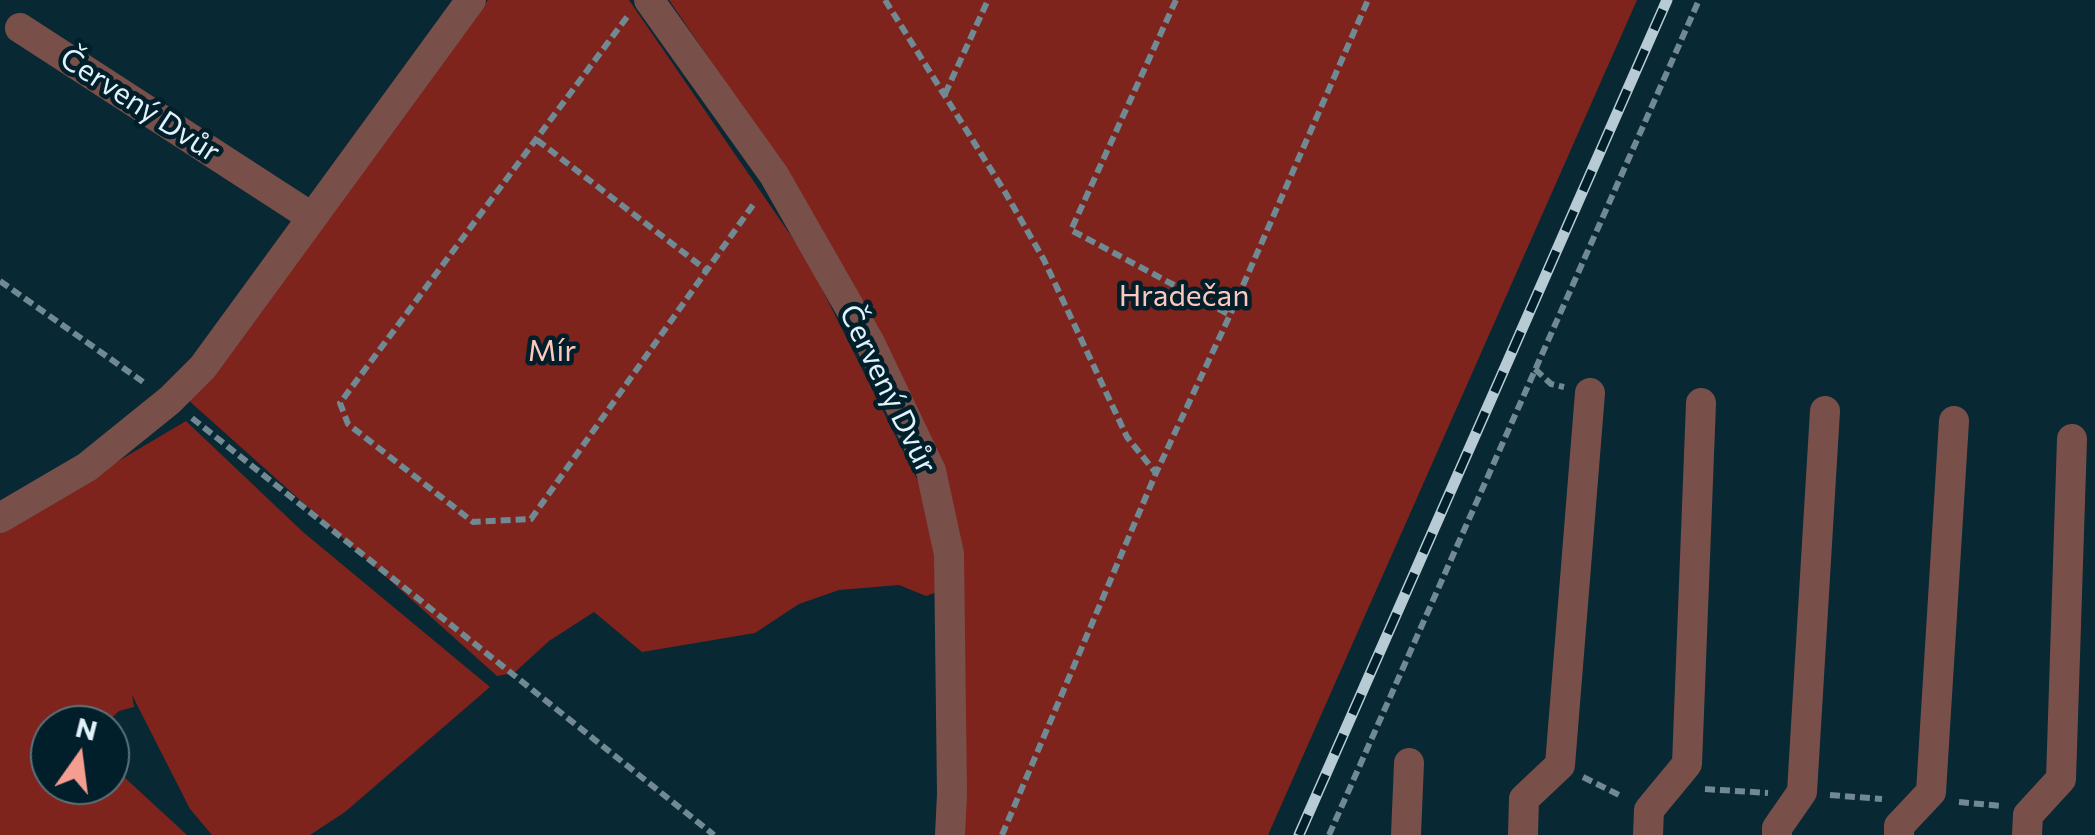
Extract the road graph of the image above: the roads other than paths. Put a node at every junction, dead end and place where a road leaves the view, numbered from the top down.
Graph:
1 (471, 0) edge
2 (641, 4) edge
3 (20, 28) dead end
4 (310, 216) junction
5 (1590, 393) dead end
6 (1701, 402) dead end
7 (1825, 412) dead end
8 (1954, 421) dead end
9 (2072, 439) dead end
10 (0, 518) edge
11 (1410, 763) dead end
12 (950, 835) edge
13 (1406, 835) edge
14 (1524, 835) edge
15 (1648, 835) edge
16 (1777, 835) edge
17 (1899, 835) edge
18 (2027, 835) edge

1 - 4 street
2 - 12 street, Červený Dvůr
3 - 4 street, Červený Dvůr
4 - 10 street
5 - 14 street
6 - 15 street
7 - 16 street
8 - 17 street
9 - 18 street
11 - 13 street

